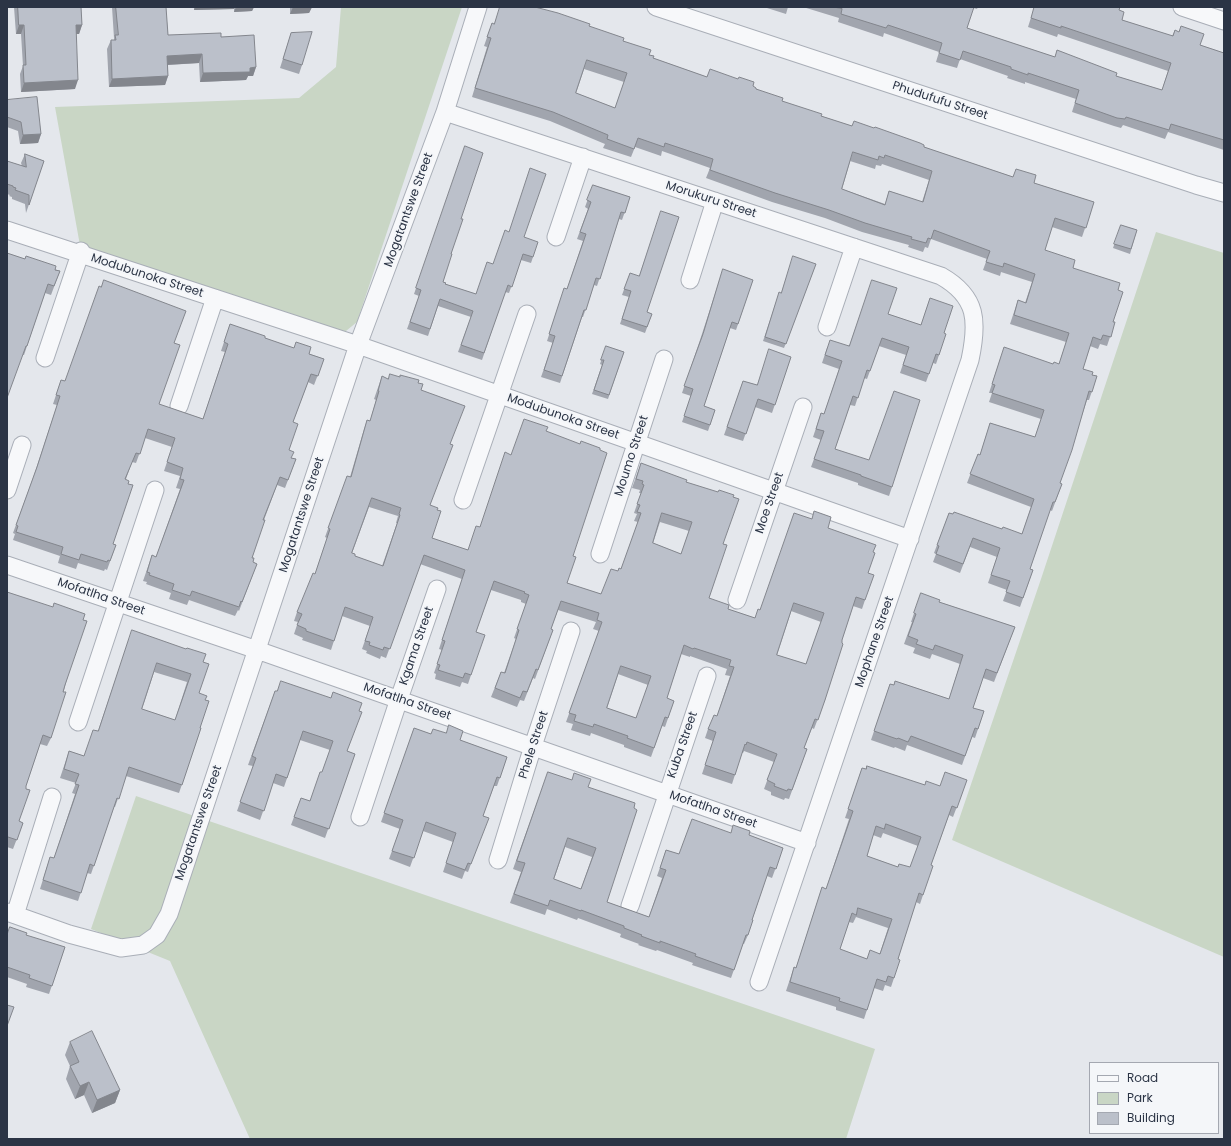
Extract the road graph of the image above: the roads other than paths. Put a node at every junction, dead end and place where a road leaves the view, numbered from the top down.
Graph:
1 (478, 7) edge
2 (656, 7) edge
3 (1182, 7) edge
4 (1224, 21) edge
5 (445, 112) junction
6 (584, 158) junction
7 (1224, 193) edge
8 (715, 201) junction
9 (7, 230) edge
10 (556, 237) dead end
11 (854, 247) junction
12 (80, 252) junction
13 (690, 280) dead end
14 (215, 298) junction
15 (968, 300) joint
16 (527, 314) dead end
17 (827, 327) dead end
18 (358, 345) junction
19 (45, 358) dead end
20 (664, 359) dead end
21 (499, 395) junction
22 (179, 406) dead end
23 (803, 407) dead end
24 (636, 443) junction
25 (22, 445) dead end
26 (7, 490) edge
27 (155, 490) dead end
28 (774, 491) junction
29 (463, 500) dead end
30 (910, 539) junction
31 (600, 554) dead end
32 (7, 566) edge
33 (437, 589) dead end
34 (737, 600) dead end
35 (117, 602) junction
36 (571, 631) dead end
37 (257, 650) junction
38 (707, 676) dead end
39 (399, 699) junction
40 (78, 722) dead end
41 (533, 746) junction
42 (667, 793) junction
43 (52, 797) dead end
44 (360, 817) dead end
45 (807, 843) junction
46 (498, 860) dead end
47 (630, 906) dead end
48 (11, 913) edge
49 (759, 982) dead end

1 - 5 street, Mogatantswe Street
2 - 7 street, Phudufufu Street
3 - 4 street
5 - 6 street, Morukuru Street
5 - 18 street, Mogatantswe Street
6 - 8 street, Morukuru Street
6 - 10 street
8 - 11 street, Morukuru Street
8 - 13 street
9 - 12 street, Modubunoka Street
11 - 15 street, Morukuru Street
11 - 17 street
12 - 14 street, Modubunoka Street
12 - 19 street, Modubunoka Street
14 - 18 street, Modubunoka Street
14 - 22 street, Modubunoka Street
15 - 30 street, Mophane Street
16 - 21 street
18 - 21 street, Modubunoka Street
18 - 37 street, Mogatantswe Street
20 - 24 street, Moumo Street
21 - 24 street, Modubunoka Street
21 - 29 street
23 - 28 street, Moe Street
24 - 28 street, Modubunoka Street
24 - 31 street, Moumo Street
25 - 26 street
27 - 35 street
28 - 30 street, Modubunoka Street
28 - 34 street, Moe Street
30 - 45 street, Mophane Street
32 - 35 street, Mofatlha Street
33 - 39 street, Kgama Street
35 - 37 street, Mofatlha Street
35 - 40 street
36 - 41 street, Phele Street
37 - 39 street, Mofatlha Street
37 - 48 street, Mogatantswe Street
38 - 42 street, Kuba Street
39 - 41 street, Mofatlha Street
39 - 44 street, Kgama Street
41 - 42 street, Mofatlha Street
41 - 46 street, Phele Street
42 - 45 street, Mofatlha Street
42 - 47 street, Kuba Street
43 - 48 street
45 - 49 street, Mophane Street

